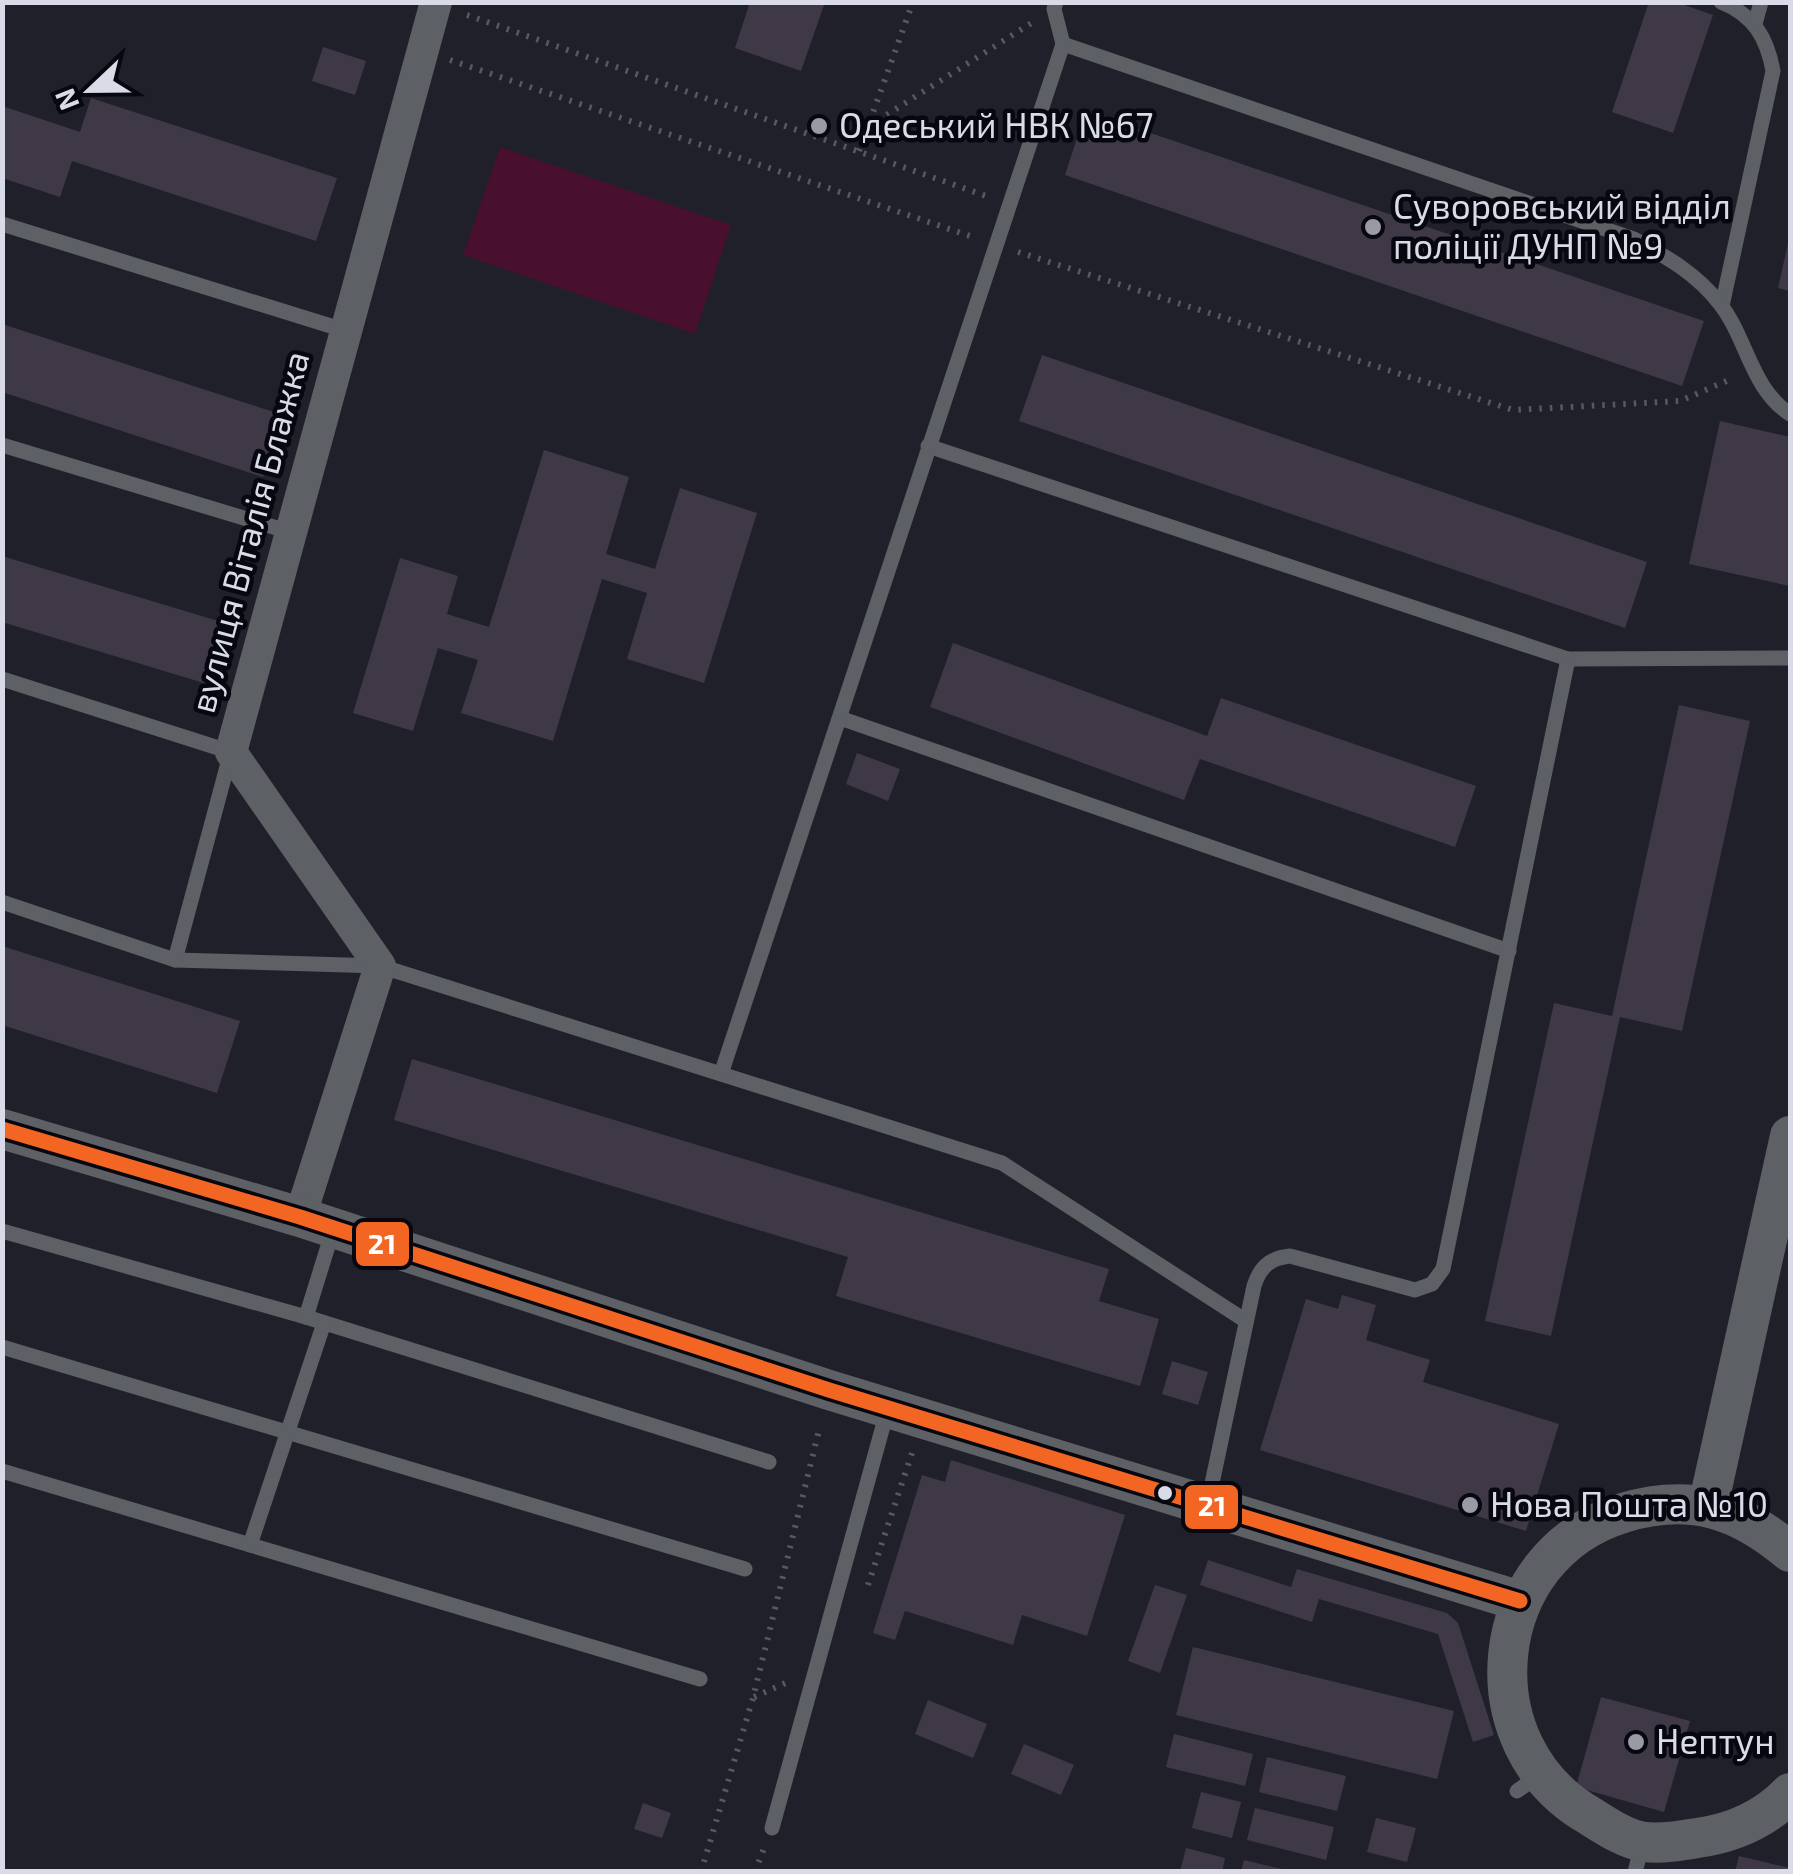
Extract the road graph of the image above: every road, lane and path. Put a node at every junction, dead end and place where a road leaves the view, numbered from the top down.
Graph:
1 (913, 2) edge
2 (1721, 2) edge
3 (1760, 2) edge
4 (437, 4) edge
5 (1055, 6) edge
6 (1756, 24) junction
7 (1063, 44) junction
8 (425, 52) junction
9 (869, 126) junction
10 (860, 151) junction
11 (1010, 204) junction
12 (2, 224) edge
13 (996, 245) junction
14 (1722, 306) junction
15 (348, 331) junction
16 (1752, 370) junction
17 (1790, 414) edge
18 (2, 445) edge
19 (928, 446) junction
20 (290, 532) junction
21 (1790, 658) edge
22 (1568, 659) junction
23 (2, 679) edge
24 (840, 718) junction
25 (231, 752) junction
26 (2, 902) edge
27 (1509, 951) junction
28 (174, 960) junction
29 (380, 966) junction
30 (722, 1074) junction
31 (2, 1129) edge
32 (1790, 1136) edge
33 (316, 1223) junction
34 (2, 1231) edge
35 (306, 1317) junction
36 (1246, 1321) junction
37 (324, 1323) junction
38 (2, 1347) edge
39 (829, 1390) junction
40 (888, 1408) junction
41 (290, 1433) junction
42 (769, 1462) dead end
43 (2, 1471) edge
44 (1207, 1506) junction
45 (1708, 1506) junction
46 (250, 1545) junction
47 (1790, 1552) edge
48 (745, 1569) dead end
49 (1520, 1602) junction
50 (700, 1679) dead end
51 (1790, 1793) edge
52 (772, 1828) dead end
53 (1639, 1856) edge
54 (701, 1872) edge

1 - 9 path
2 - 6 lane
3 - 6 lane
4 - 8 street, вулиця Віталія Блажка
4 - 10 path
5 - 7 lane
5 - 9 path
6 - 14 lane
7 - 11 lane
7 - 14 lane
8 - 13 path
8 - 15 street, вулиця Віталія Блажка
9 - 10 path
10 - 11 path
11 - 13 lane
12 - 15 lane
13 - 16 path
13 - 19 lane
14 - 16 lane
15 - 20 street, вулиця Віталія Блажка
16 - 17 lane
18 - 20 lane
19 - 22 lane
19 - 24 lane
20 - 25 street, вулиця Віталія Блажка
21 - 22 lane
22 - 27 lane
23 - 25 lane
24 - 27 lane
24 - 30 lane
25 - 28 lane
25 - 29 street, вулиця Віталія Блажка
26 - 28 lane
27 - 36 lane
28 - 29 lane
29 - 30 lane
29 - 33 street
30 - 36 lane
31 - 33 street
32 - 45 street
33 - 35 lane
33 - 39 street
34 - 35 lane
35 - 37 lane
36 - 44 lane
37 - 41 lane
37 - 42 lane
38 - 41 lane
39 - 40 street
39 - 54 path
40 - 44 street
40 - 52 lane
41 - 46 lane
41 - 48 lane
43 - 46 lane
44 - 49 street
45 - 47 street
45 - 49 street
46 - 50 lane
49 - 53 street
51 - 53 street

